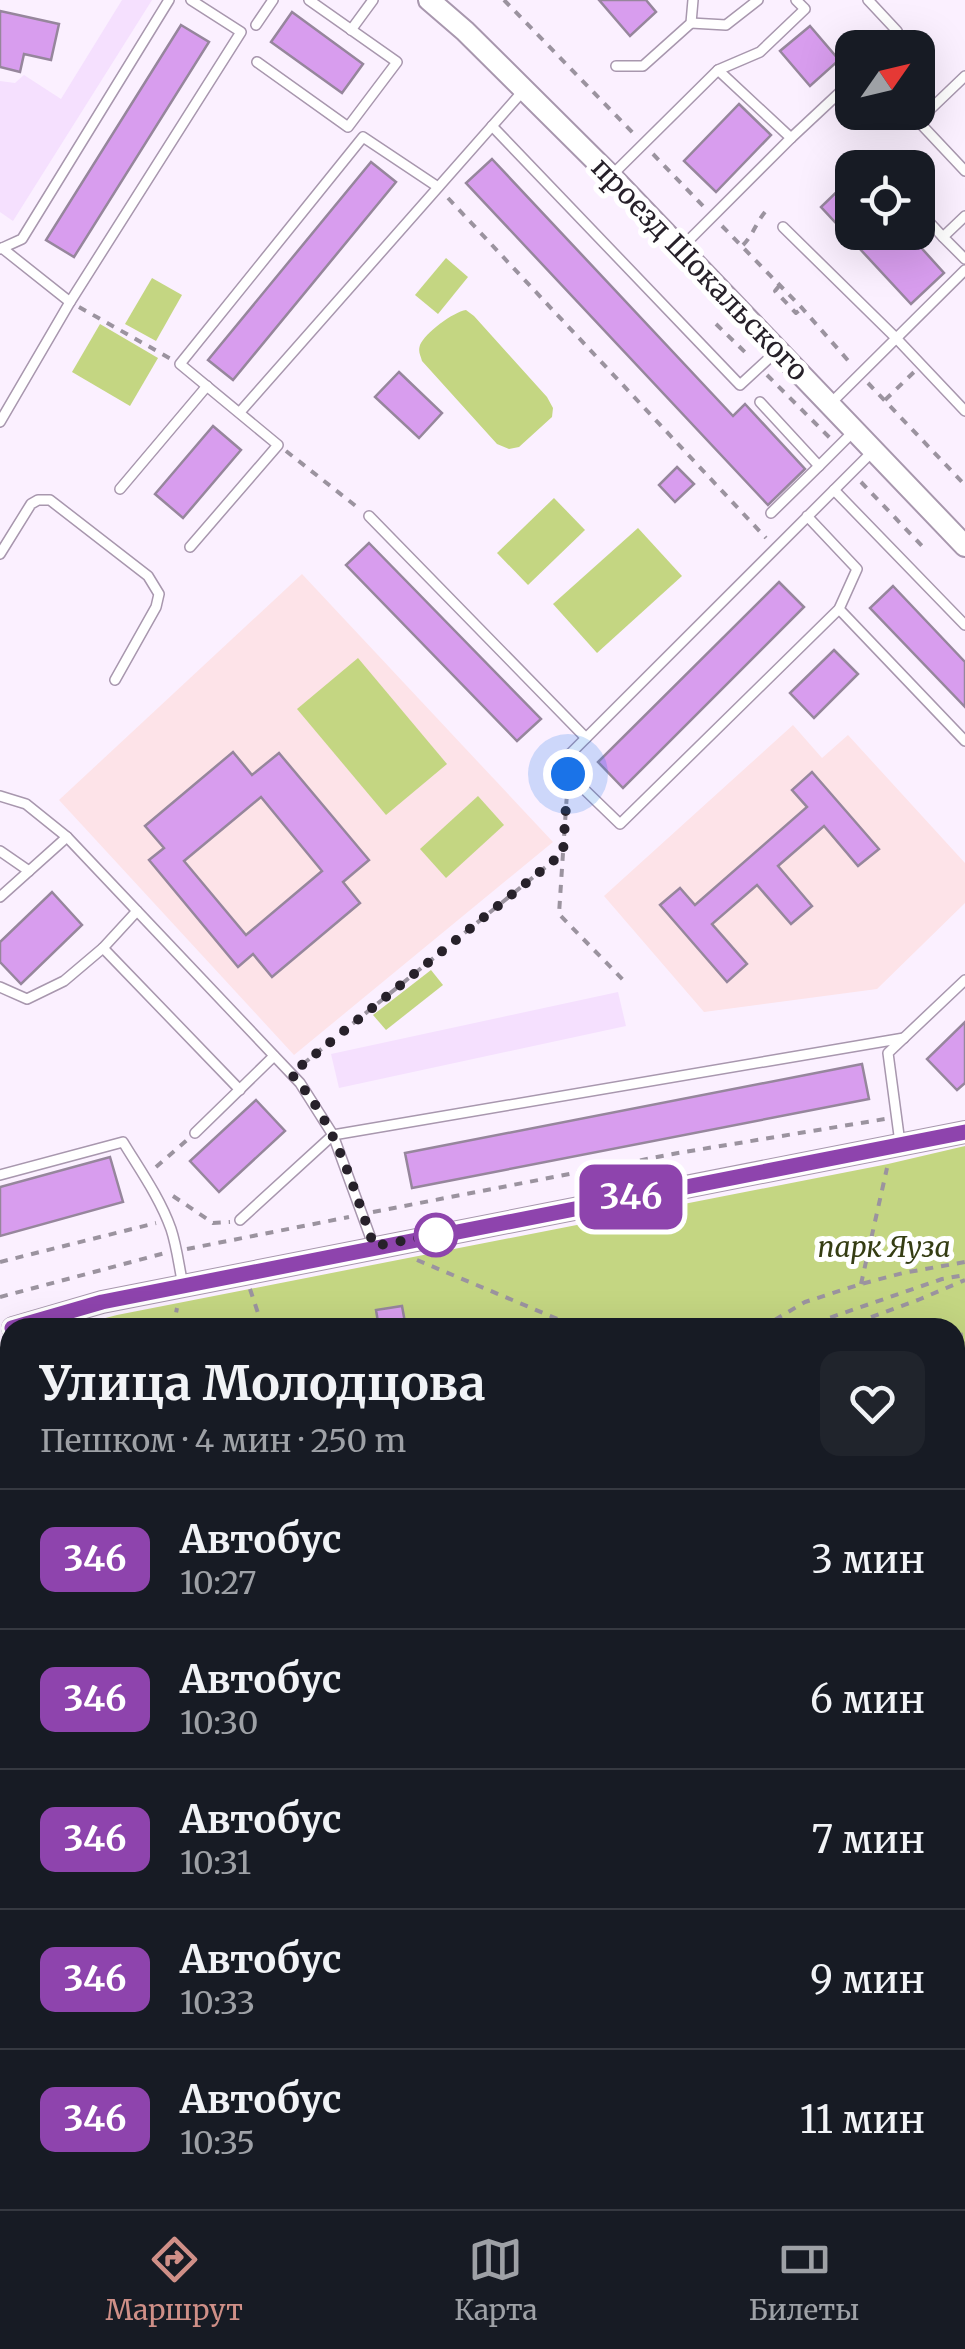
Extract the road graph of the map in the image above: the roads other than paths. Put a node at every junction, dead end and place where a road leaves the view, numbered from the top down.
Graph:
1 (169, 0) edge
2 (191, 0) edge
3 (273, 0) edge
4 (309, 0) edge
5 (372, 0) edge
6 (428, 0) edge
7 (693, 0) edge
8 (758, 0) edge
9 (796, 0) edge
10 (868, 0) edge
11 (690, 23) junction
12 (256, 25) dead end
13 (351, 30) junction
14 (897, 30) edge
15 (257, 62) dead end
16 (616, 66) dead end
17 (718, 70) junction
18 (965, 76) edge
19 (524, 90) junction
20 (835, 98) edge
21 (492, 126) junction
22 (791, 138) junction
23 (965, 172) edge
24 (610, 176) junction
25 (438, 187) junction
26 (965, 216) edge
27 (783, 228) dead end
28 (935, 229) edge
29 (942, 237) junction
30 (1, 248) edge
31 (681, 248) junction
32 (965, 259) edge
33 (965, 270) edge
34 (70, 302) junction
35 (896, 338) junction
36 (778, 350) junction
37 (208, 386) junction
38 (760, 402) dead end
39 (830, 404) junction
40 (965, 411) edge
41 (240, 412) junction
42 (0, 422) edge
43 (854, 430) junction
44 (874, 450) junction
45 (819, 466) junction
46 (120, 488) dead end
47 (834, 490) junction
48 (770, 513) dead end
49 (369, 516) road end
50 (807, 516) junction
51 (965, 546) edge
52 (190, 547) dead end
53 (0, 554) edge
54 (839, 608) junction
55 (965, 625) edge
56 (115, 680) dead end
57 (586, 738) junction
58 (965, 740) edge
59 (0, 796) edge
60 (67, 837) junction
61 (0, 851) edge
62 (29, 871) junction
63 (0, 897) edge
64 (137, 911) junction
65 (103, 948) junction
66 (965, 980) edge
67 (0, 987) edge
68 (904, 1038) junction
69 (274, 1056) junction
70 (240, 1090) junction
71 (965, 1132) edge
72 (195, 1133) road end
73 (333, 1136) junction
74 (896, 1149) junction
75 (0, 1175) edge
76 (240, 1220) road end
77 (374, 1246) junction
78 (183, 1285) junction
79 (46, 1318) edge

1 - 30 lane
2 - 34 lane
3 - 12 lane
4 - 13 lane
5 - 13 lane
6 - 19 street, проезд Шокальского
7 - 11 lane
8 - 11 lane
9 - 17 lane
10 - 14 lane
11 - 16 lane
13 - 15 lane
17 - 22 lane
17 - 24 lane
18 - 23 lane
19 - 21 lane
19 - 24 street, проезд Шокальского
20 - 22 lane
21 - 25 lane
21 - 36 lane
22 - 31 lane
24 - 31 street, проезд Шокальского
25 - 37 lane
25 - 41 lane
26 - 29 lane
27 - 35 lane
28 - 29 lane
29 - 32 lane
30 - 34 lane
31 - 36 street, проезд Шокальского
33 - 35 lane
34 - 42 lane
35 - 39 lane
35 - 40 lane
36 - 39 street, проезд Шокальского
37 - 41 lane
37 - 46 lane
38 - 45 lane
39 - 43 street, проезд Шокальского
41 - 52 lane
43 - 44 street, проезд Шокальского
43 - 45 lane
44 - 47 lane
44 - 51 street, проезд Шокальского
45 - 48 lane
47 - 50 lane
47 - 55 lane
49 - 57 lane
50 - 54 lane
50 - 57 lane
53 - 56 lane
54 - 57 lane
54 - 58 lane
59 - 60 lane
60 - 62 lane
60 - 64 lane
61 - 62 lane
62 - 63 lane
64 - 65 lane
64 - 69 lane
65 - 67 lane
65 - 70 lane
66 - 68 lane
68 - 73 lane
68 - 74 lane
69 - 70 lane
69 - 73 lane
70 - 72 lane
71 - 74 street
73 - 76 lane
73 - 77 lane
74 - 77 street
75 - 78 lane
77 - 78 street
78 - 79 street

